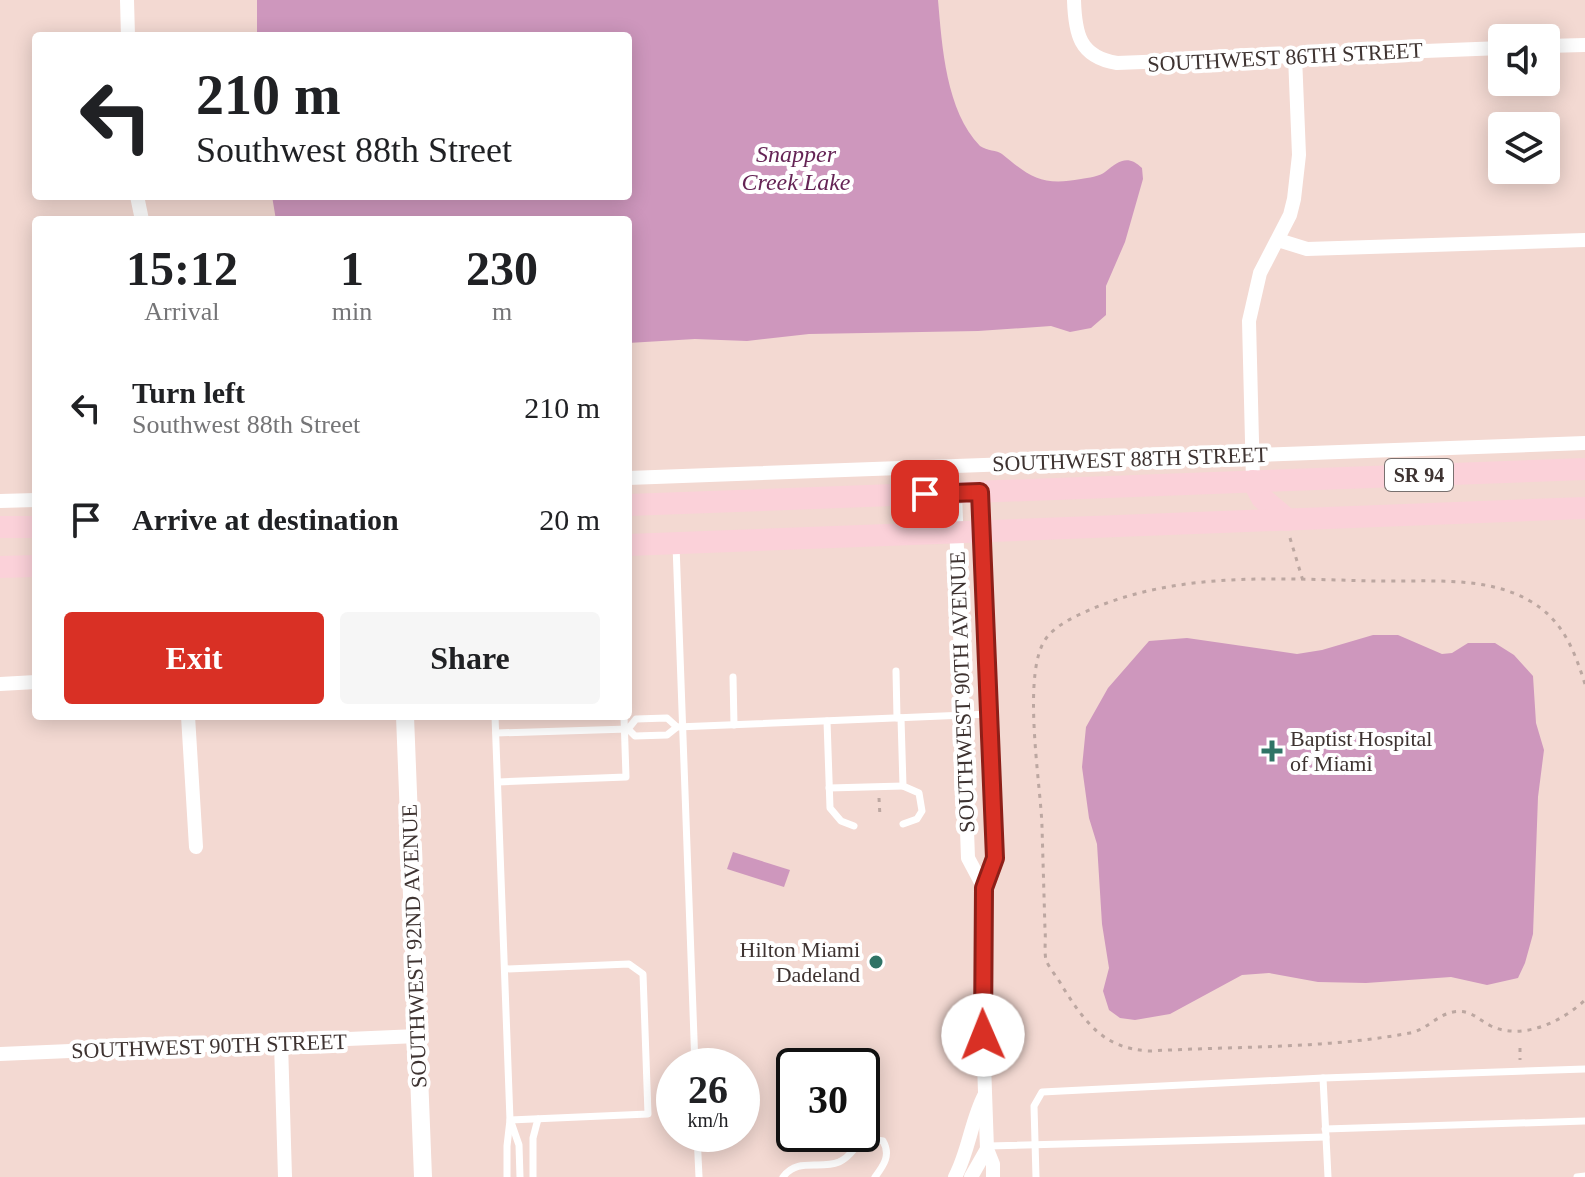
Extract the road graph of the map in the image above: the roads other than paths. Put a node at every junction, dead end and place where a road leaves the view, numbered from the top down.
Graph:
1 (127, 0) edge
2 (1074, 0) edge
3 (128, 32) edge
4 (1585, 45) edge
5 (1560, 46) edge
6 (1488, 49) edge
7 (1295, 56) junction
8 (1278, 240) junction
9 (1585, 240) edge
10 (1585, 443) edge
11 (1252, 454) junction
12 (1585, 469) edge
13 (632, 478) edge
14 (1253, 481) junction
15 (980, 492) junction
16 (955, 493) junction
17 (32, 500) edge
18 (0, 501) edge
19 (632, 505) edge
20 (1585, 508) edge
21 (0, 527) edge
22 (32, 527) edge
23 (1289, 528) junction
24 (982, 531) junction
25 (956, 532) junction
26 (676, 543) junction
27 (632, 545) edge
28 (32, 566) edge
29 (0, 567) edge
30 (896, 671) dead end
31 (733, 677) dead end
32 (32, 682) edge
33 (0, 684) edge
34 (990, 714) junction
35 (963, 716) junction
36 (899, 718) junction
37 (188, 720) edge
38 (405, 720) edge
39 (495, 720) edge
40 (625, 720) edge
41 (827, 721) junction
42 (734, 725) junction
43 (680, 727) junction
44 (626, 729) junction
45 (496, 733) junction
46 (498, 782) junction
47 (903, 786) junction
48 (829, 788) junction
49 (903, 824) dead end
50 (854, 826) dead end
51 (196, 847) dead end
52 (984, 888) junction
53 (505, 969) junction
54 (418, 1036) junction
55 (281, 1043) junction
56 (694, 1048) edge
57 (0, 1054) edge
58 (1585, 1069) edge
59 (1323, 1078) junction
60 (986, 1093) junction
61 (538, 1119) junction
62 (510, 1120) junction
63 (1585, 1121) edge
64 (1326, 1133) junction
65 (1035, 1146) junction
66 (988, 1148) junction
67 (698, 1152) edge
68 (1585, 1176) edge
69 (285, 1177) edge
70 (423, 1177) edge
71 (507, 1177) edge
72 (520, 1177) edge
73 (533, 1177) edge
74 (699, 1177) edge
75 (783, 1177) edge
76 (875, 1177) edge
77 (955, 1177) edge
78 (971, 1177) edge
79 (993, 1177) edge
80 (1036, 1177) edge
81 (1328, 1177) edge
82 (1577, 1177) edge

1 - 3 street
2 - 7 street, SOUTHWEST 86TH STREET
4 - 5 street
6 - 7 street, SOUTHWEST 86TH STREET
7 - 8 street
8 - 9 street
8 - 11 street
10 - 11 street, SOUTHWEST 88TH STREET
11 - 13 street, SOUTHWEST 88TH STREET
11 - 14 street
12 - 14 main road, SOUTHWEST 88TH STREET / SR 94
14 - 15 main road, SOUTHWEST 88TH STREET / SR 94
14 - 23 main road
15 - 16 main road, SOUTHWEST 88TH STREET / SR 94
15 - 24 street, SOUTHWEST 90TH AVENUE
16 - 19 main road, SOUTHWEST 88TH STREET / SR 94
16 - 25 street, SOUTHWEST 90TH AVENUE
17 - 18 street
20 - 23 main road, SR 94
21 - 22 main road
23 - 24 main road, SR 94
24 - 25 main road, SR 94
24 - 34 street, SOUTHWEST 90TH AVENUE
25 - 26 main road, SR 94
25 - 35 street, SOUTHWEST 90TH AVENUE
26 - 27 main road, SR 94
26 - 43 lane
28 - 29 main road
30 - 36 lane
31 - 42 lane
32 - 33 street
34 - 35 lane
34 - 52 street, SOUTHWEST 90TH AVENUE
35 - 36 lane
35 - 52 street, SOUTHWEST 90TH AVENUE
36 - 41 lane
36 - 47 lane
37 - 51 street
38 - 54 street, SOUTHWEST 92ND AVENUE
39 - 45 lane
40 - 44 lane
41 - 42 lane
41 - 48 lane
42 - 43 lane
43 - 44 lane
43 - 44 lane
43 - 56 lane
44 - 45 lane
44 - 46 lane
45 - 46 lane
46 - 53 lane
47 - 48 lane
47 - 49 lane
48 - 50 lane
52 - 60 street, SOUTHWEST 90TH AVENUE
53 - 61 lane
53 - 62 lane
54 - 55 street, SOUTHWEST 90TH STREET
54 - 70 street, SOUTHWEST 92ND AVENUE
55 - 57 street, SOUTHWEST 90TH STREET
55 - 69 street
58 - 59 lane
59 - 64 lane
59 - 65 lane
60 - 66 street, SOUTHWEST 90TH AVENUE
60 - 77 street, SOUTHWEST 90TH AVENUE
61 - 62 lane
61 - 73 lane
62 - 71 lane
62 - 72 lane
63 - 64 lane
64 - 65 lane
64 - 81 lane
65 - 66 lane
65 - 80 lane
66 - 78 street
66 - 79 street, SOUTHWEST 90TH AVENUE
67 - 74 lane
68 - 82 lane
75 - 76 lane

